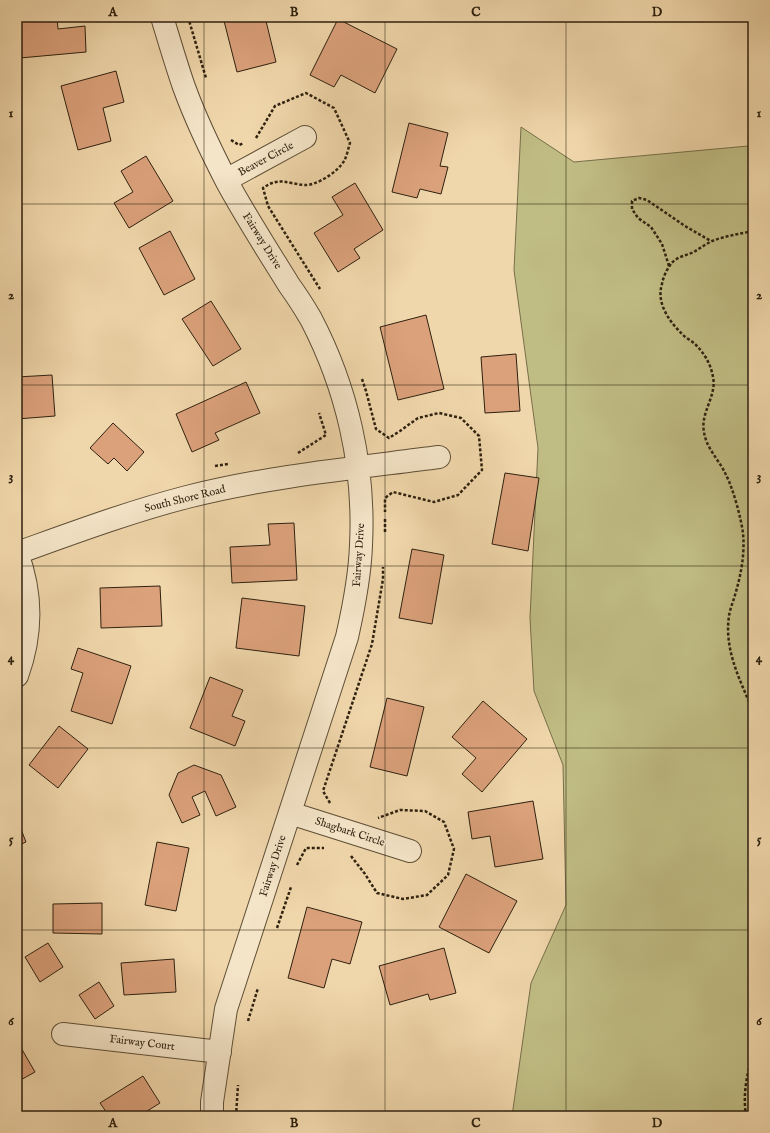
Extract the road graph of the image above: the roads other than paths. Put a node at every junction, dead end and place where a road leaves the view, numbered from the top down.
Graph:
1 (162, 17) edge
2 (305, 137) dead end
3 (226, 180) junction
4 (439, 457) dead end
5 (358, 467) junction
6 (17, 553) edge
7 (17, 676) edge
8 (290, 813) junction
9 (410, 851) dead end
10 (63, 1034) dead end
11 (220, 1052) junction
12 (212, 1116) edge

1 - 3 street, Fairway Drive
2 - 3 street, Beaver Circle
3 - 5 street, Fairway Drive
4 - 5 street, South Shore Road
5 - 6 street, South Shore Road
5 - 8 street, Fairway Drive
6 - 7 street, South Shore Road
8 - 9 street, Shagbark Circle
8 - 11 street, Fairway Drive
10 - 11 street, Fairway Court
11 - 12 street, Fairway Drive

